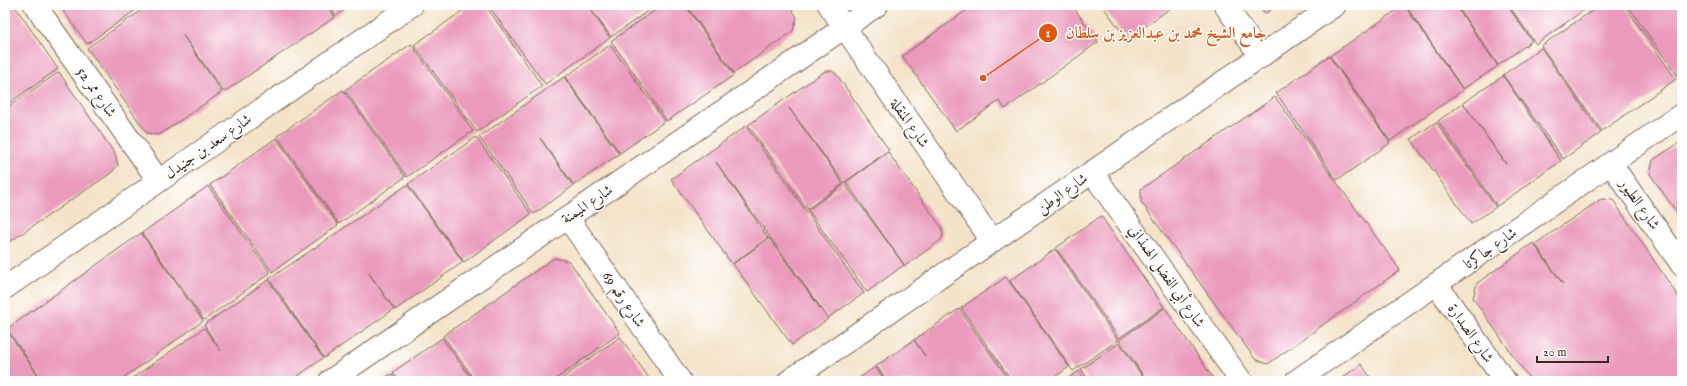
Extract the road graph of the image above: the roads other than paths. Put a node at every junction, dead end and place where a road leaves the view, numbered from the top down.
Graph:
1 (35, 5) edge
2 (412, 5) edge
3 (829, 5) edge
4 (877, 5) edge
5 (1225, 5) edge
6 (1335, 5) edge
7 (845, 28) junction
8 (1261, 57) junction
9 (1682, 114) edge
10 (1611, 164) junction
11 (1092, 172) junction
12 (158, 180) junction
13 (568, 218) junction
14 (992, 241) junction
15 (1682, 265) edge
16 (1437, 285) junction
17 (5, 288) edge
18 (330, 381) edge
19 (680, 381) edge
20 (789, 381) edge
21 (1241, 381) edge
22 (1296, 381) edge
23 (1505, 381) edge

1 - 12 street, شارع ممر 52
2 - 12 street, شارع سعد بن جنيدل
3 - 7 street, شارع المنقلة
4 - 7 street, شارع الميمنة
5 - 8 street
6 - 8 street, شارع الوطن
7 - 13 street, شارع الميمنة
7 - 14 street, شارع المنقلة
8 - 11 street, شارع الوطن
9 - 10 street, شارع جاكرتا
10 - 15 street, شارع الطيور
10 - 16 street, شارع جاكرتا
11 - 14 street, شارع الوطن
11 - 21 street, شارع أبي الفضل الهمذاني
12 - 17 street, شارع سعد بن جنيدل
13 - 18 street, شارع الميمنة
13 - 19 street, شارع رقم 69
14 - 20 street, شارع الوطن
16 - 22 street, شارع جاكرتا
16 - 23 street, شارع الصدارة

